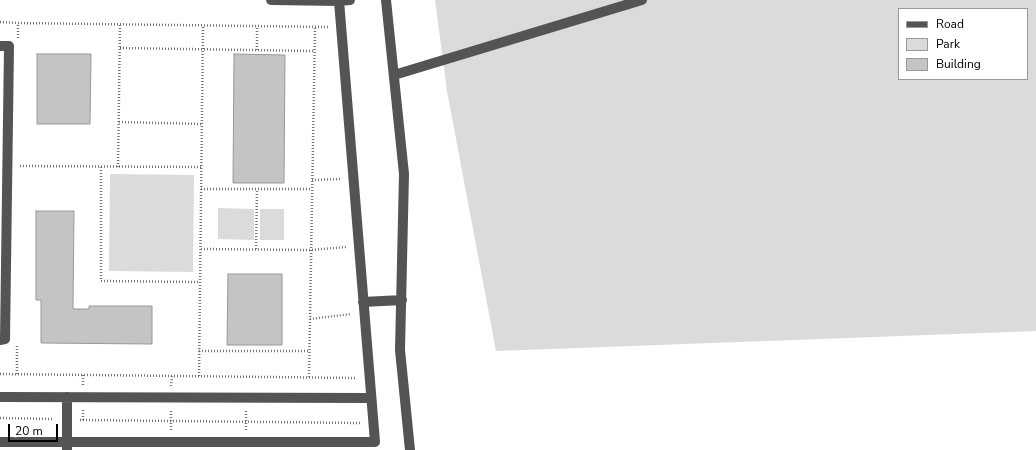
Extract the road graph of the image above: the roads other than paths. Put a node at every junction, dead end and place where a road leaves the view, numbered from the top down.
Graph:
1 (272, 0) edge
2 (350, 0) edge
3 (386, 0) edge
4 (642, 0) edge
5 (339, 1) junction
6 (0, 46) edge
7 (394, 75) junction
8 (402, 300) junction
9 (363, 302) junction
10 (0, 340) edge
11 (0, 397) edge
12 (67, 397) junction
13 (371, 398) junction
14 (0, 442) edge
15 (67, 446) edge
16 (410, 450) edge

1 - 5 street
2 - 5 street
3 - 7 street
4 - 7 street
5 - 9 street
6 - 10 street
7 - 8 street
8 - 9 street
8 - 16 street
9 - 13 street
11 - 12 street
12 - 13 street
12 - 15 street
13 - 15 street
14 - 15 street

